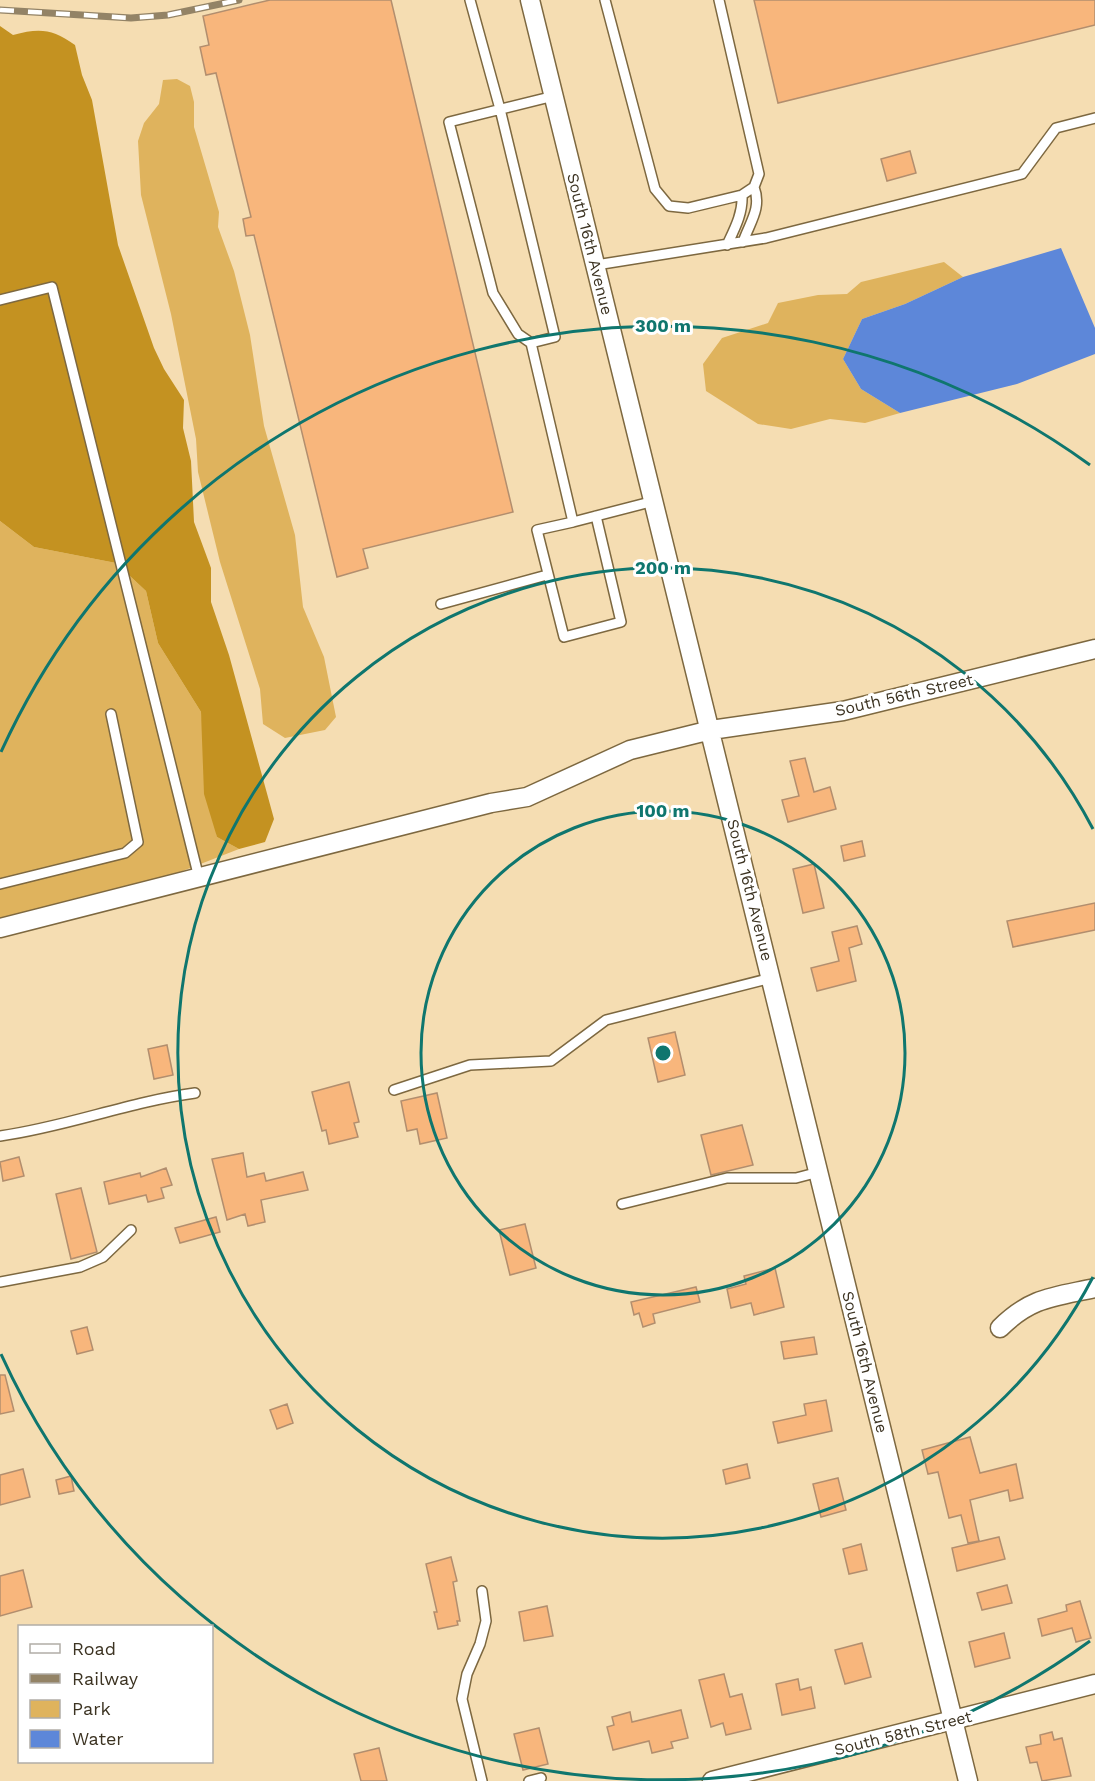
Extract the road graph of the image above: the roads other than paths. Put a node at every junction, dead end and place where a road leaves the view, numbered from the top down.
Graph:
1 (470, 0) edge
2 (531, 0) edge
3 (605, 0) edge
4 (719, 0) edge
5 (554, 96) junction
6 (500, 109) junction
7 (1095, 118) edge
8 (754, 187) junction
9 (742, 195) junction
10 (743, 242) junction
11 (727, 244) junction
12 (596, 265) junction
13 (0, 300) edge
14 (531, 343) junction
15 (654, 501) junction
16 (596, 516) junction
17 (573, 522) junction
18 (547, 575) junction
19 (441, 604) dead end
20 (1095, 649) edge
21 (111, 714) dead end
22 (711, 730) junction
23 (199, 878) junction
24 (0, 884) edge
25 (0, 928) edge
26 (771, 978) junction
27 (394, 1090) dead end
28 (195, 1093) dead end
29 (0, 1136) edge
30 (819, 1172) junction
31 (622, 1204) dead end
32 (131, 1230) dead end
33 (0, 1282) edge
34 (1095, 1288) edge
35 (1000, 1328) dead end
36 (482, 1591) dead end
37 (1095, 1684) edge
38 (953, 1721) junction
39 (541, 1778) dead end
40 (482, 1781) edge
41 (530, 1781) edge
42 (712, 1781) edge
43 (968, 1781) edge

1 - 6 lane
2 - 5 street, South 16th Avenue
3 - 9 lane
4 - 8 lane
5 - 6 lane
5 - 12 street, South 16th Avenue
6 - 14 lane
6 - 14 lane
7 - 10 lane
8 - 9 lane
8 - 10 lane
9 - 11 lane
10 - 11 lane
11 - 12 lane
12 - 15 street, South 16th Avenue
13 - 23 lane
14 - 17 lane
15 - 16 lane
15 - 22 street, South 16th Avenue
16 - 17 lane
16 - 18 lane
17 - 18 lane
18 - 19 lane
20 - 22 street, South 56th Street
21 - 24 lane
22 - 23 street, South 56th Street
22 - 26 street, South 16th Avenue
23 - 25 street, South 56th Street
26 - 27 lane
26 - 30 street, South 16th Avenue
28 - 29 lane
30 - 31 lane
30 - 38 street, South 16th Avenue
32 - 33 lane
34 - 35 street
36 - 40 lane
37 - 38 street, South 58th Street
38 - 42 street, South 58th Street
38 - 43 street, South 16th Avenue
39 - 41 lane

